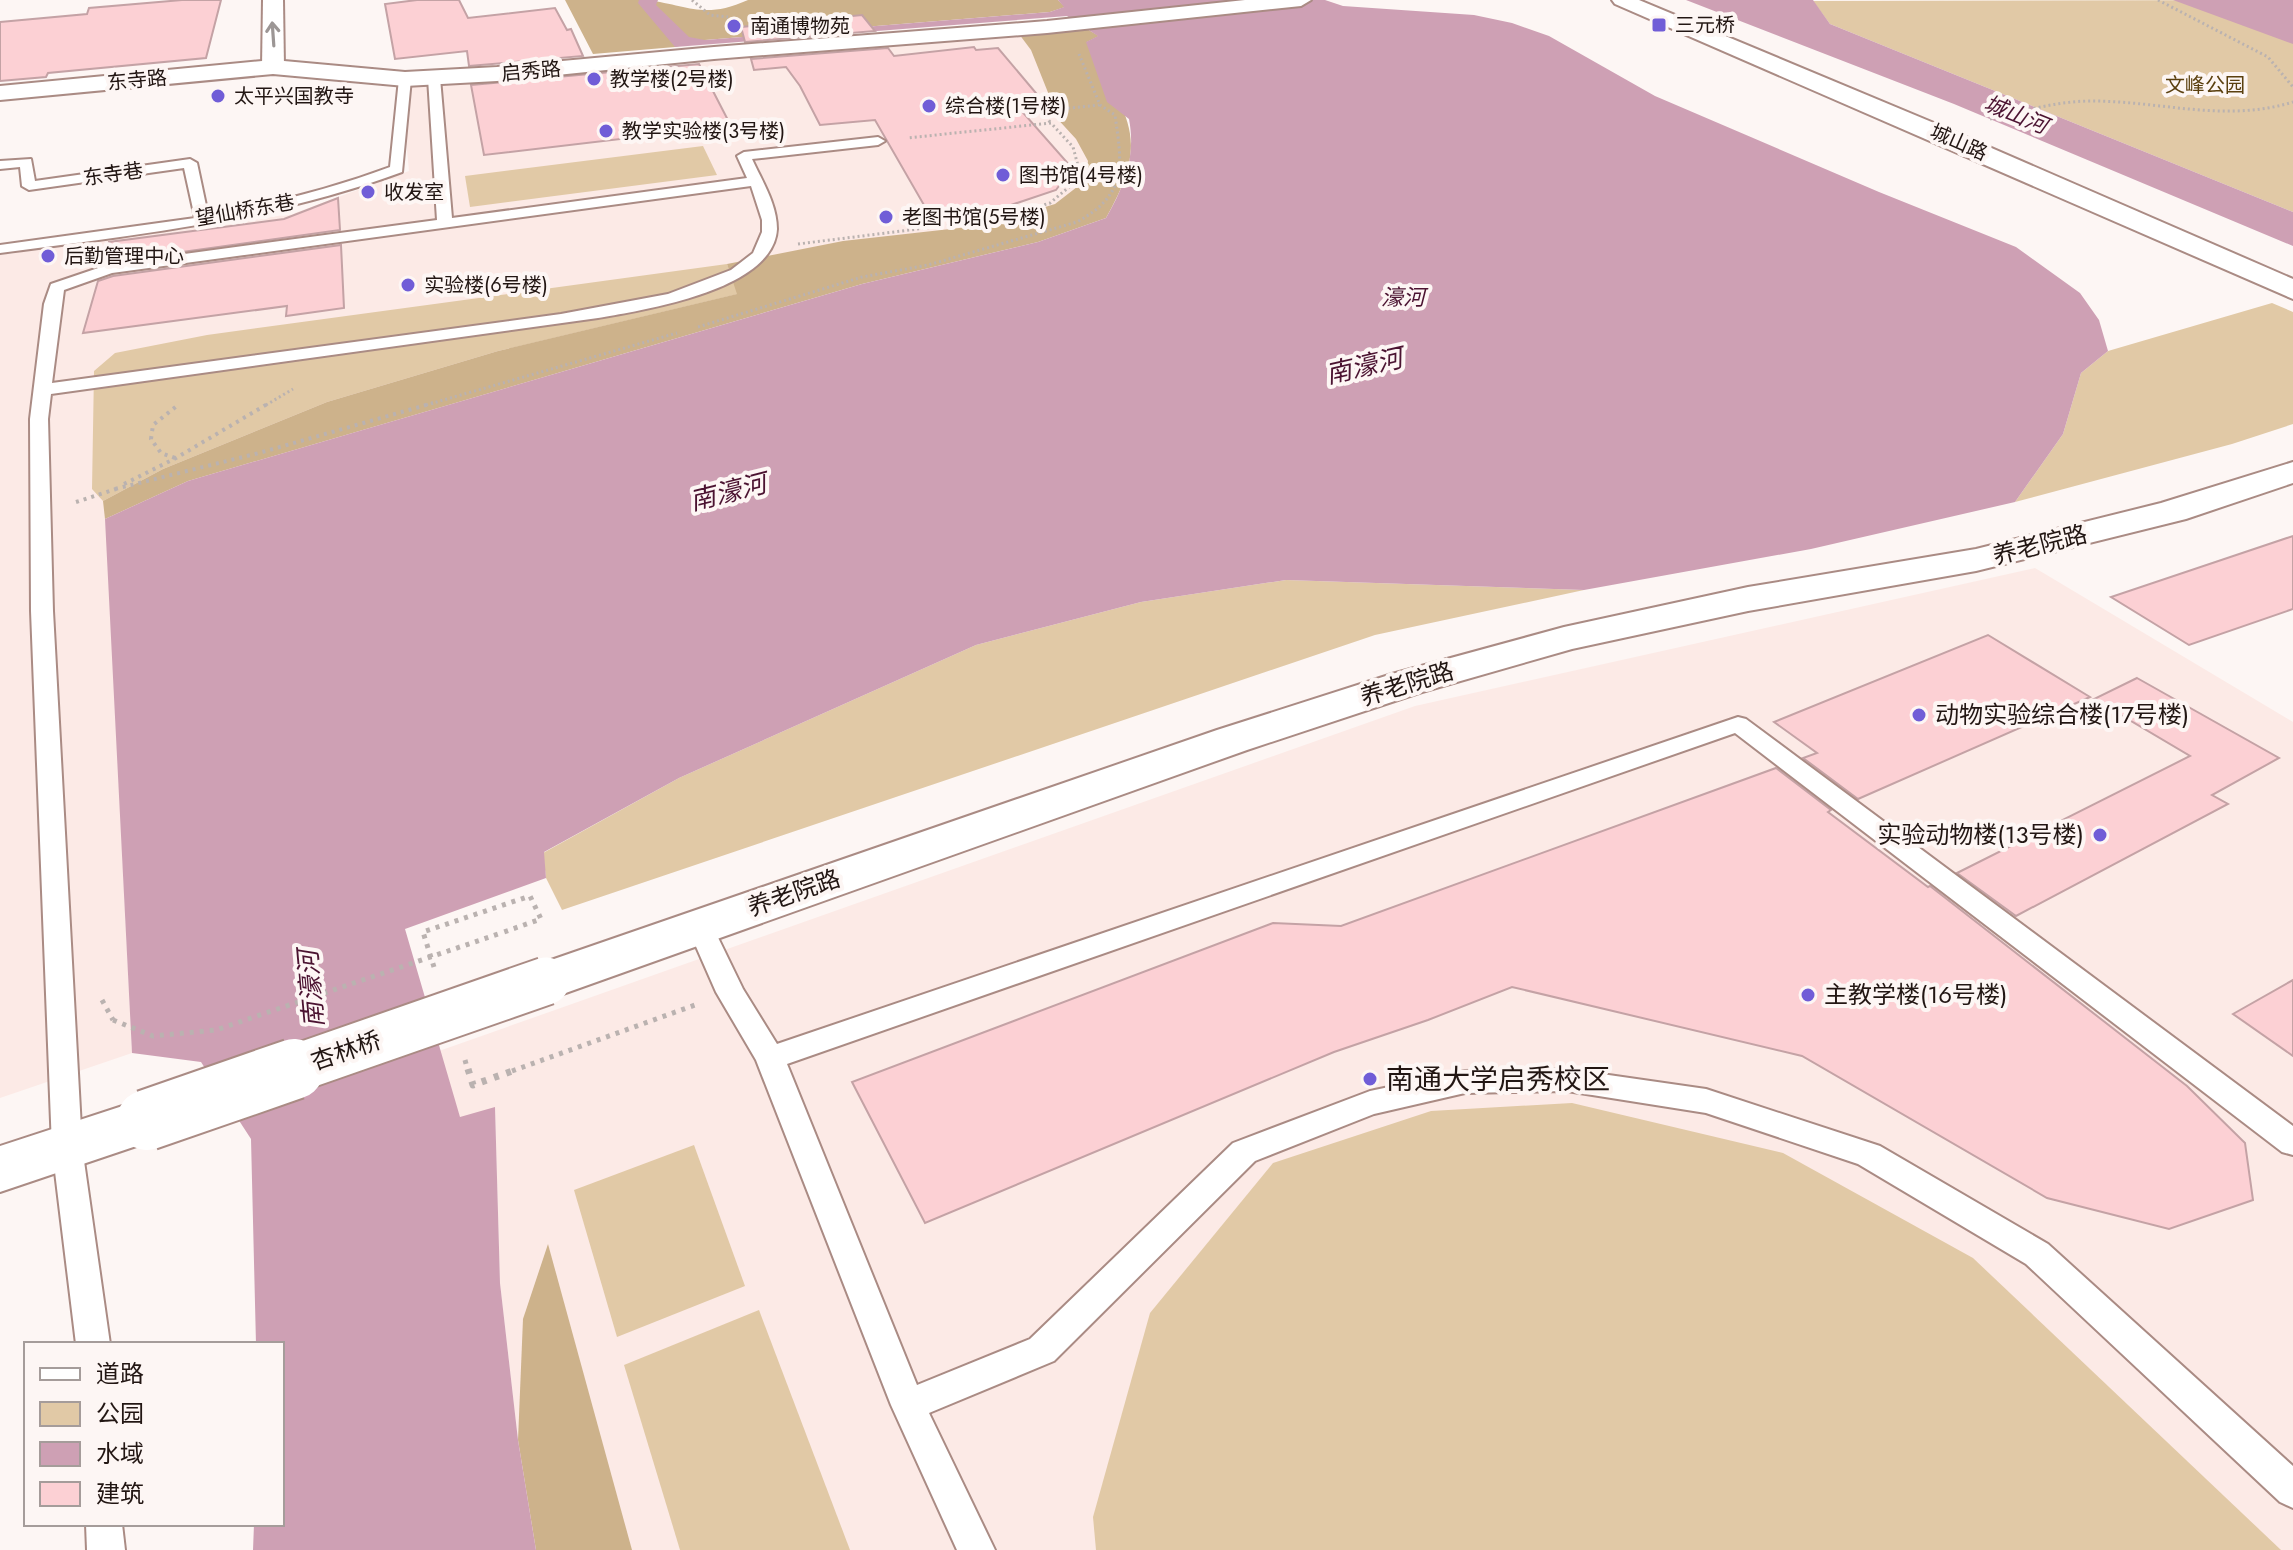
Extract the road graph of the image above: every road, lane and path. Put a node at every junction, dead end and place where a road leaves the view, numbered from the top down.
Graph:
1 (273, 0) edge
2 (1301, 0) edge
3 (1622, 0) edge
4 (1642, 0) edge
5 (2158, 0) edge
6 (273, 67) junction
7 (434, 78) junction
8 (405, 79) junction
9 (2293, 87) edge
10 (0, 93) edge
11 (2293, 102) edge
12 (1100, 105) dead end
13 (1982, 120) dead end
14 (1051, 123) junction
15 (878, 141) joint
16 (0, 165) edge
17 (754, 181) junction
18 (202, 219) junction
19 (445, 223) junction
20 (0, 249) edge
21 (762, 250) junction
22 (2293, 275) edge
23 (2293, 290) edge
24 (351, 348) junction
25 (278, 387) dead end
26 (293, 389) junction
27 (42, 390) junction
28 (187, 401) dead end
29 (176, 458) junction
30 (2293, 472) edge
31 (40, 513) junction
32 (700, 926) junction
33 (501, 933) dead end
34 (546, 981) joint
35 (113, 1020) dead end
36 (770, 1058) junction
37 (2293, 1143) edge
38 (67, 1147) junction
39 (0, 1169) edge
40 (93, 1342) edge
41 (908, 1405) junction
42 (2293, 1490) edge
43 (104, 1526) edge
44 (106, 1550) edge
45 (976, 1550) edge

6 -> 1 street
2 - 7 street, 启秀路
3 - 23 street, 城山路
4 - 22 street, 城山路
5 - 9 path
6 - 8 street, 启秀路
6 - 10 street, 东寺路
7 - 8 street, 启秀路
7 - 19 lane
8 - 18 lane, 望仙桥东巷
11 - 13 path
12 - 14 path
14 - 15 path
14 - 21 path
15 - 17 lane
16 - 18 lane, 东寺巷
17 - 19 lane
17 - 21 lane
18 - 20 lane, 望仙桥东巷
19 - 27 lane
21 - 24 lane
24 - 26 path
24 - 27 lane
25 - 26 path
26 - 29 path
27 - 31 lane
28 - 29 path
29 - 31 path
30 - 32 street, 养老院路
31 - 38 lane
32 - 34 street, 养老院路
32 - 36 lane
33 - 35 path, bridge
34 - 38 street, 杏林桥, bridge
36 - 37 lane
36 - 41 lane
38 - 39 street
38 - 40 lane
41 - 42 lane
41 - 45 lane
43 - 44 lane

